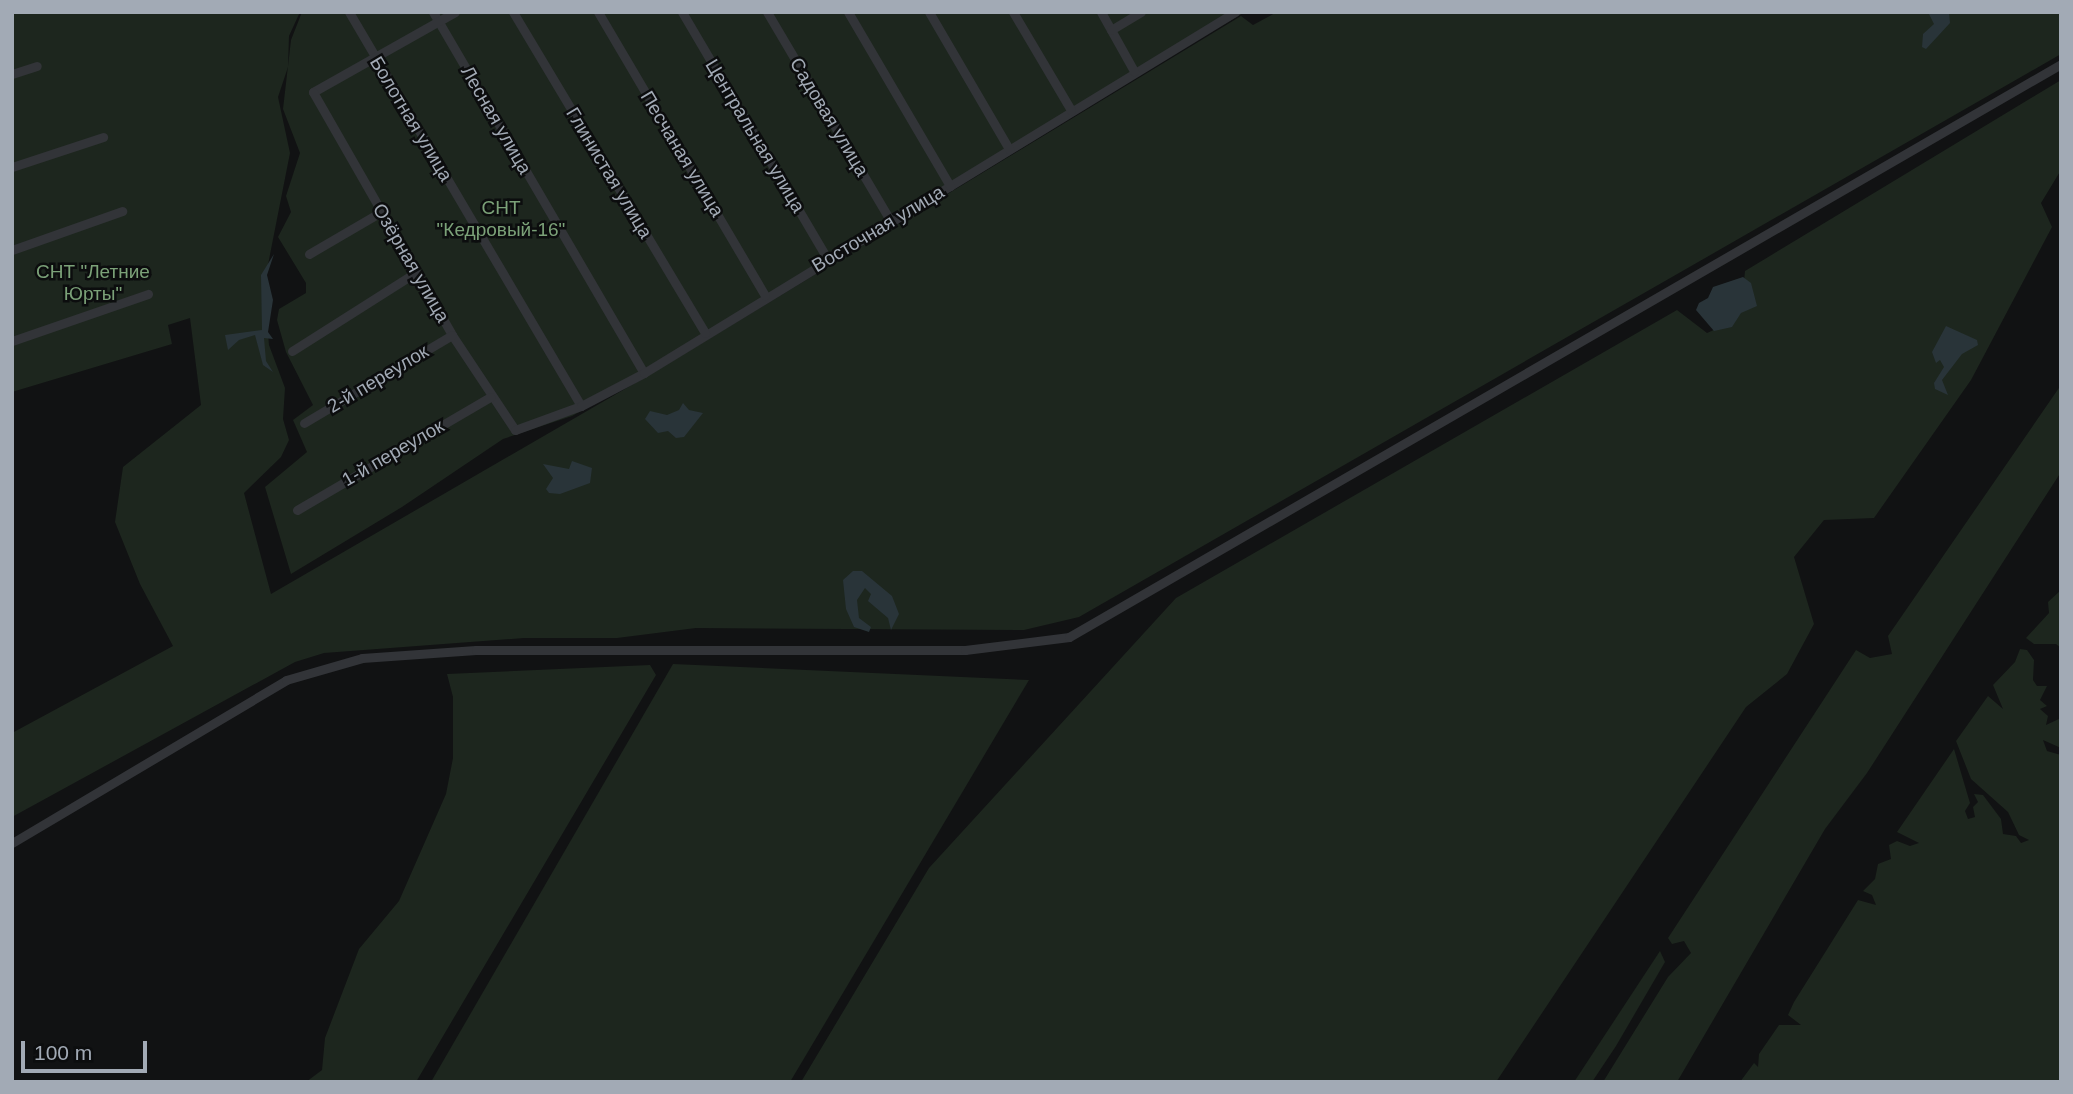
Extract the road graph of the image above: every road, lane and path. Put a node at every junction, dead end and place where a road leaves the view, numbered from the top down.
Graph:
1 (349, 12) edge
2 (433, 12) edge
3 (455, 12) edge
4 (513, 12) edge
5 (598, 12) edge
6 (682, 12) edge
7 (767, 12) edge
8 (848, 12) edge
9 (929, 12) edge
10 (1013, 12) edge
11 (1101, 12) edge
12 (1142, 12) edge
13 (1235, 12) edge
14 (439, 22) junction
15 (1111, 30) junction
16 (375, 59) junction
17 (2061, 64) edge
18 (37, 66) dead end
19 (1134, 71) junction
20 (12, 74) edge
21 (1071, 110) junction
22 (103, 137) dead end
23 (1009, 149) junction
24 (12, 167) edge
25 (950, 186) junction
26 (122, 211) dead end
27 (381, 212) junction
28 (891, 222) junction
29 (12, 250) edge
30 (309, 254) dead end
31 (828, 260) junction
32 (415, 273) junction
33 (148, 294) dead end
34 (765, 295) junction
35 (705, 333) junction
36 (452, 335) junction
37 (12, 341) edge
38 (292, 351) dead end
39 (644, 373) junction
40 (489, 397) junction
41 (582, 406) junction
42 (304, 423) dead end
43 (515, 430) joint
44 (297, 510) dead end
45 (12, 843) edge

1 - 16 street, Болотная улица
2 - 14 street, Лесная улица
3 - 14 street
4 - 35 street, Глинистая улица
5 - 34 street, Песчаная улица
6 - 31 street, Центральная улица
7 - 28 street, Садовая улица
8 - 25 street
9 - 23 street
10 - 21 street
11 - 15 street
12 - 15 street
13 - 19 street, Восточная улица
14 - 16 street
14 - 39 street, Лесная улица
15 - 19 street
16 - 27 street, Озёрная улица
16 - 41 street, Болотная улица
17 - 45 street
18 - 20 street
19 - 21 street, Восточная улица
21 - 23 street, Восточная улица
22 - 24 street
23 - 25 street, Восточная улица
25 - 28 street, Восточная улица
26 - 29 street
27 - 30 street
27 - 32 street, Озёрная улица
28 - 31 street, Восточная улица
31 - 34 street, Восточная улица
32 - 36 street, Озёрная улица
32 - 38 street
33 - 37 street
34 - 35 street, Восточная улица
35 - 39 street, Восточная улица
36 - 40 street, Озёрная улица
36 - 42 street, 2-й переулок
39 - 41 street, Восточная улица
40 - 43 street, Озёрная улица
40 - 44 street, 1-й переулок
41 - 43 street, Восточная улица

